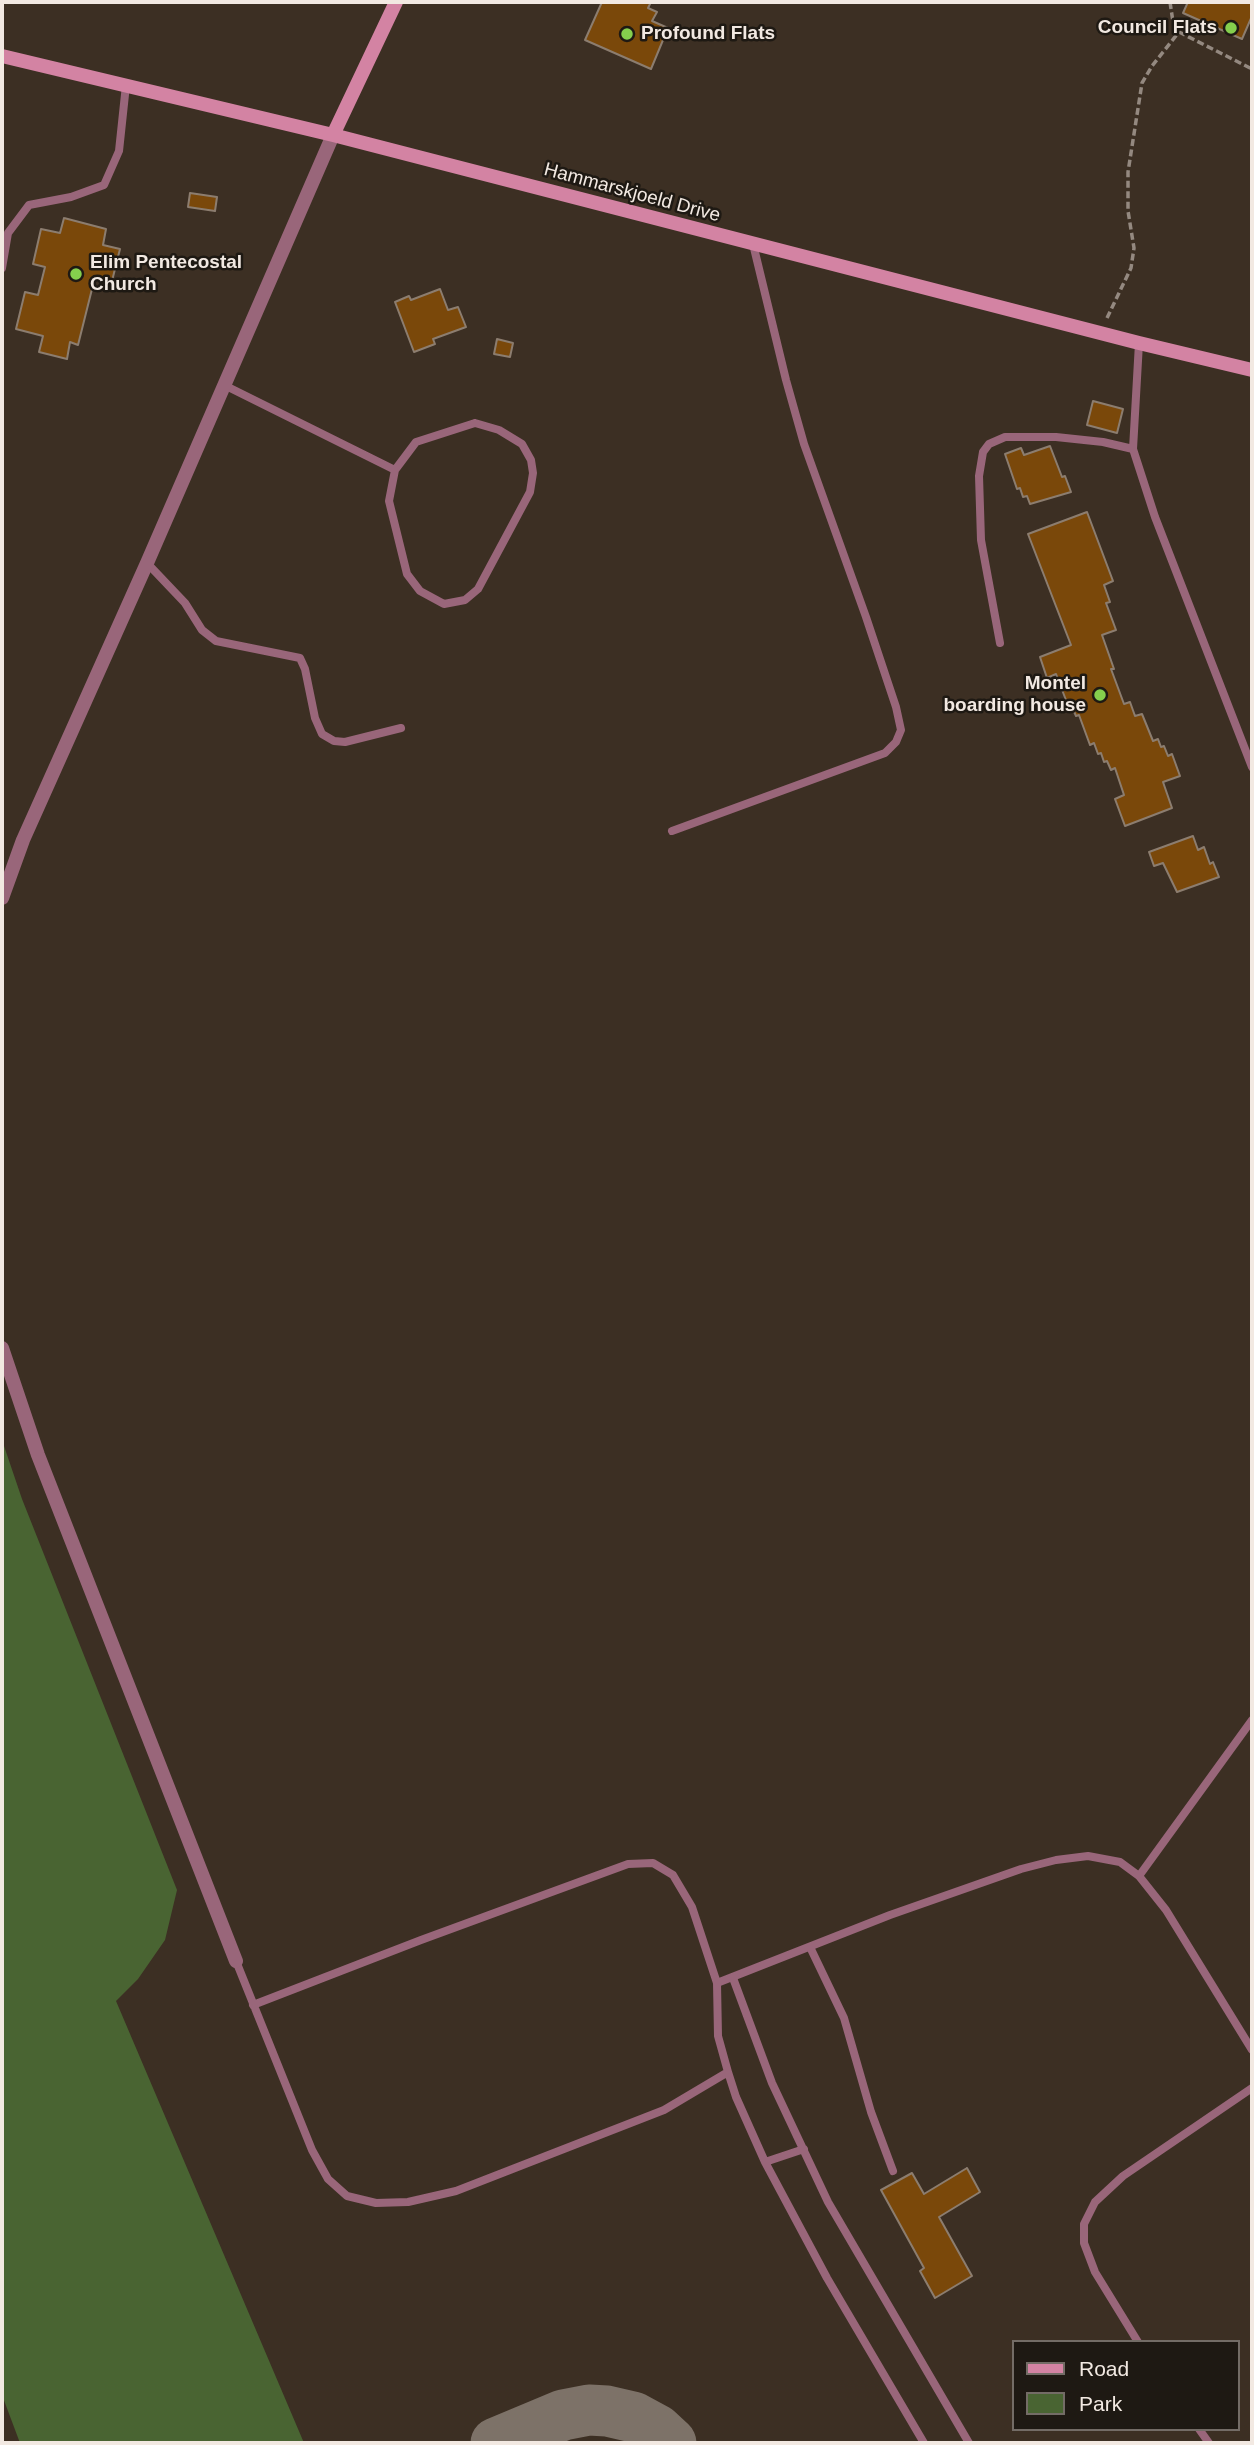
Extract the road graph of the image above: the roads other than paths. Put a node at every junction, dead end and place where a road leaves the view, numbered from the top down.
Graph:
1 (396, 2) edge
2 (2, 56) edge
3 (126, 85) junction
4 (333, 135) junction
5 (753, 244) junction
6 (2, 268) edge
7 (1139, 343) junction
8 (1252, 370) edge
9 (224, 385) junction
10 (1133, 449) junction
11 (396, 470) junction
12 (147, 563) junction
13 (1000, 643) dead end
14 (401, 728) dead end
15 (1252, 767) edge
16 (672, 831) dead end
17 (2, 898) edge
18 (2, 1348) edge
19 (1252, 1720) edge
20 (1139, 1876) junction
21 (810, 1947) junction
22 (236, 1961) joint
23 (733, 1978) junction
24 (717, 1983) junction
25 (253, 2005) junction
26 (1252, 2050) edge
27 (728, 2073) junction
28 (1252, 2088) edge
29 (804, 2149) junction
30 (765, 2162) junction
31 (893, 2171) dead end
32 (1137, 2340) edge
33 (924, 2443) edge
34 (970, 2443) edge

1 - 4 main road
2 - 3 main road, Hammarskjoeld Drive
3 - 4 main road, Hammarskjoeld Drive
3 - 6 lane
4 - 5 main road, Hammarskjoeld Drive
4 - 9 street
5 - 7 main road, Hammarskjoeld Drive
5 - 16 lane
7 - 8 main road, Hammarskjoeld Drive
7 - 10 lane
9 - 11 lane
9 - 12 street
10 - 13 lane
10 - 15 lane
11 - 11 lane
12 - 14 lane
12 - 17 street
18 - 22 street
19 - 20 lane
20 - 21 lane
20 - 26 lane
21 - 23 lane
21 - 31 lane
22 - 25 lane
23 - 24 lane
23 - 29 lane
24 - 25 lane
24 - 27 lane
25 - 27 lane
27 - 30 lane
28 - 32 lane
29 - 30 lane
29 - 34 lane
30 - 33 lane

